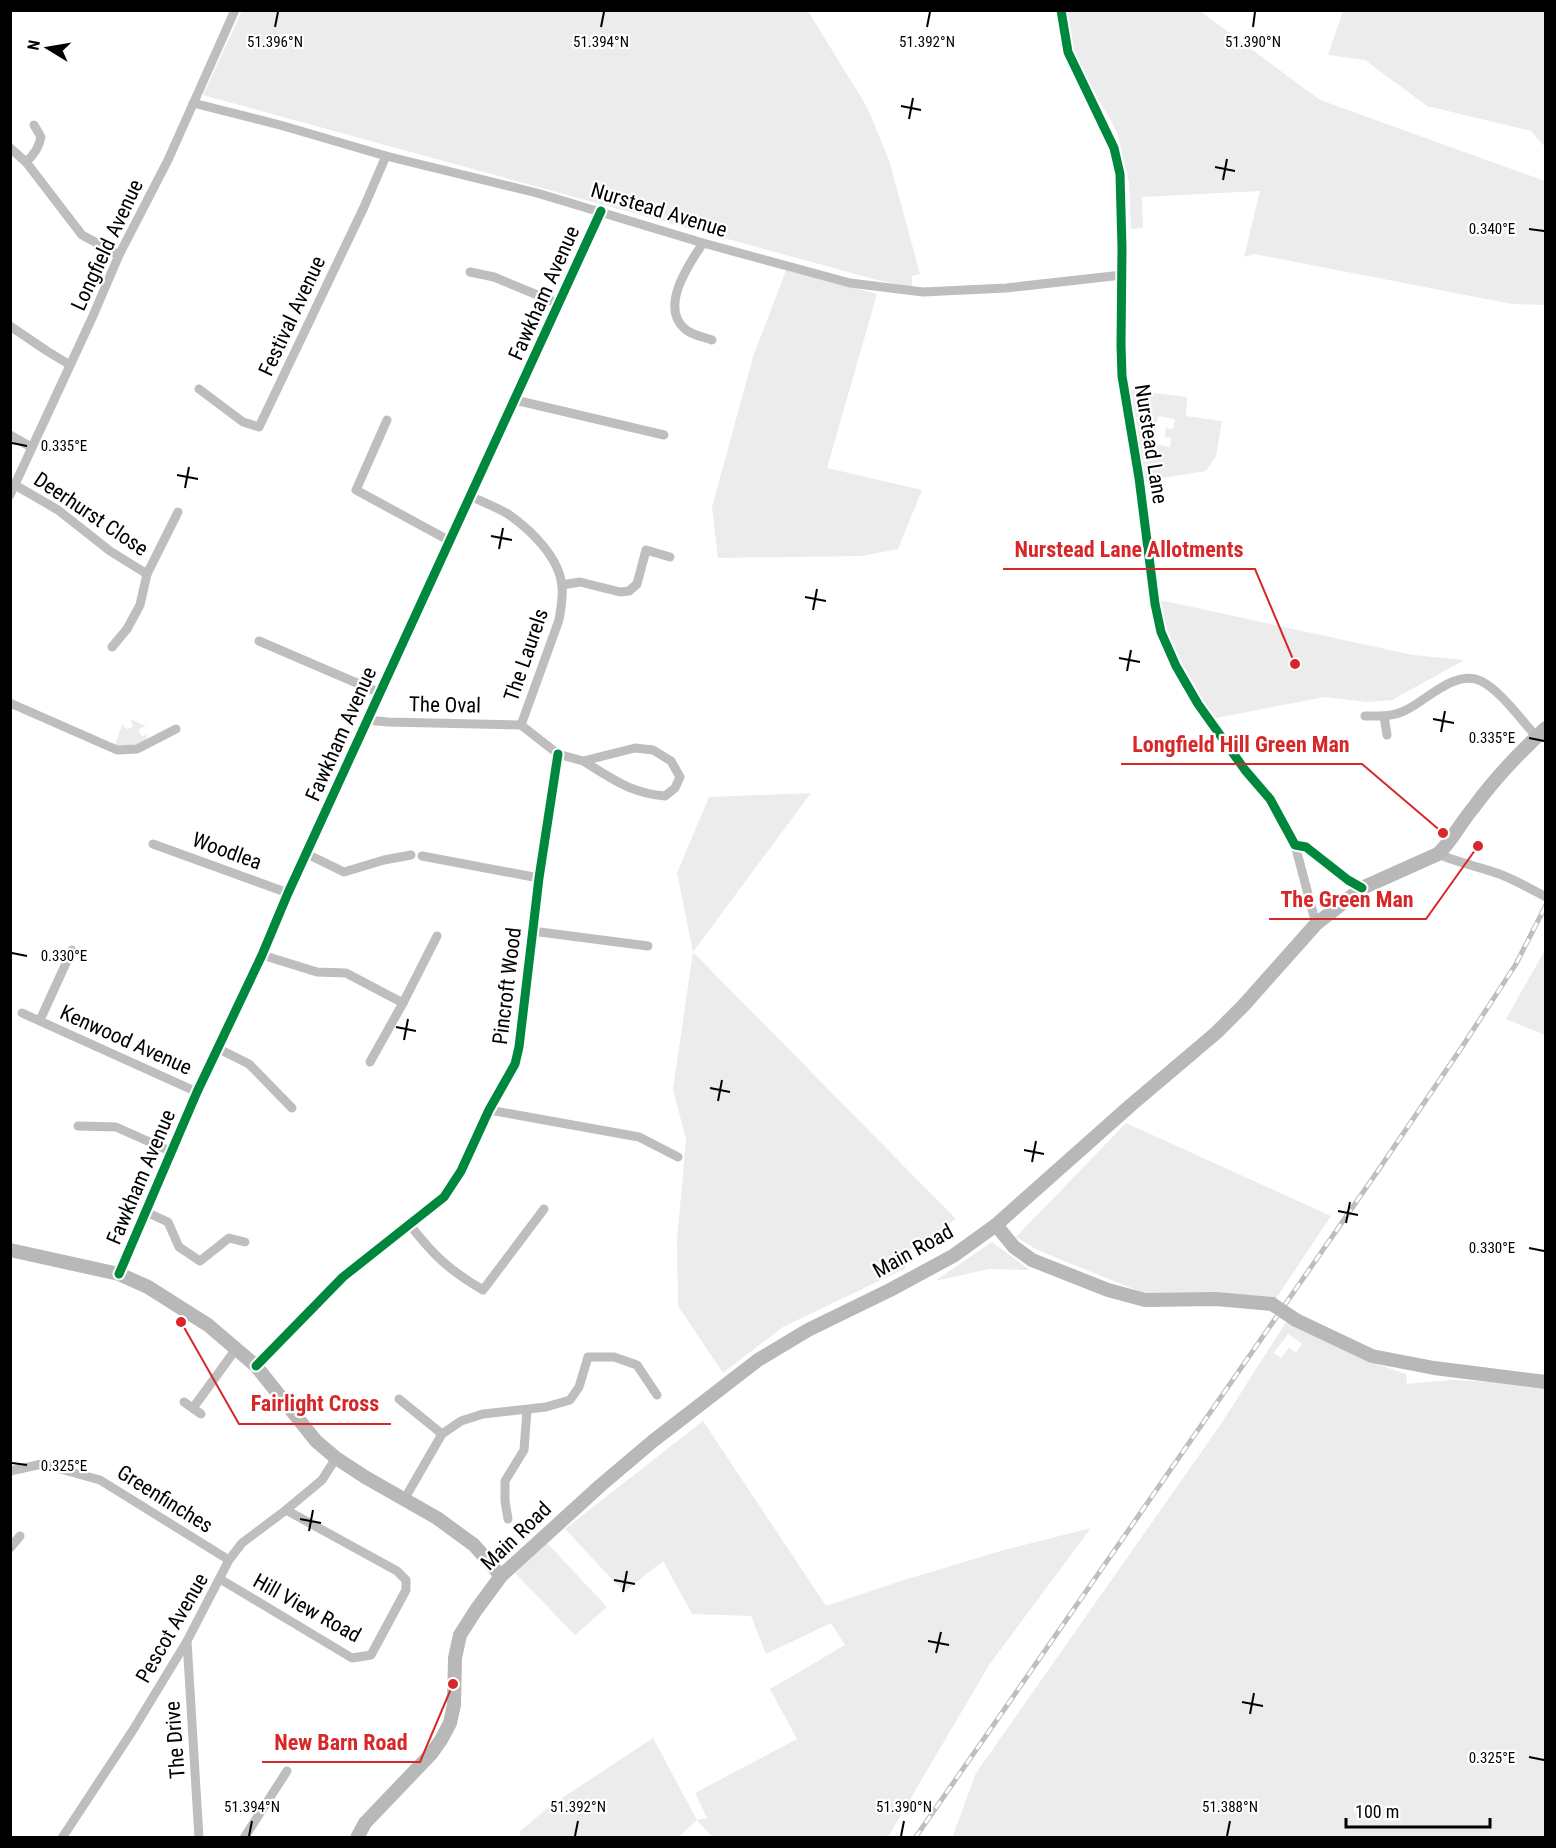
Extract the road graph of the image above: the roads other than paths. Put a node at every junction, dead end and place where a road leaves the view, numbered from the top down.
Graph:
1 (235, 10) edge
2 (1061, 10) edge
3 (193, 103) junction
4 (34, 125) dead end
5 (10, 148) edge
6 (386, 156) junction
7 (26, 162) junction
8 (601, 211) junction
9 (703, 243) junction
10 (119, 255) junction
11 (470, 272) dead end
12 (1122, 275) junction
13 (557, 303) junction
14 (10, 326) edge
15 (712, 340) dead end
16 (70, 365) junction
17 (199, 390) dead end
18 (515, 400) junction
19 (387, 420) dead end
20 (10, 435) edge
21 (664, 435) dead end
22 (31, 447) junction
23 (15, 485) junction
24 (10, 495) edge
25 (470, 496) junction
26 (178, 512) dead end
27 (448, 540) junction
28 (635, 548) dead end
29 (646, 550) junction
30 (670, 557) dead end
31 (147, 574) junction
32 (562, 585) junction
33 (259, 641) dead end
34 (111, 647) dead end
35 (380, 693) junction
36 (10, 703) edge
37 (1365, 716) dead end
38 (1384, 716) junction
39 (367, 720) junction
40 (521, 725) junction
41 (176, 729) dead end
42 (1541, 732) edge
43 (1388, 735) dead end
44 (558, 754) junction
45 (583, 761) junction
46 (153, 844) dead end
47 (1295, 845) junction
48 (307, 854) junction
49 (1438, 854) junction
50 (411, 855) dead end
51 (422, 856) dead end
52 (539, 878) junction
53 (1362, 888) junction
54 (288, 893) junction
55 (1543, 895) edge
56 (1316, 924) junction
57 (532, 931) junction
58 (437, 936) dead end
59 (648, 946) dead end
60 (72, 950) dead end
61 (262, 955) junction
62 (403, 1003) junction
63 (22, 1013) dead end
64 (40, 1020) junction
65 (219, 1049) junction
66 (370, 1062) dead end
67 (197, 1092) junction
68 (292, 1108) dead end
69 (489, 1110) junction
70 (78, 1126) dead end
71 (172, 1152) junction
72 (678, 1157) dead end
73 (544, 1209) dead end
74 (146, 1212) junction
75 (410, 1225) junction
76 (996, 1225) junction
77 (245, 1242) dead end
78 (10, 1250) edge
79 (119, 1274) junction
80 (236, 1348) junction
81 (256, 1366) junction
82 (1545, 1382) edge
83 (657, 1395) dead end
84 (399, 1399) dead end
85 (184, 1402) dead end
86 (193, 1408) junction
87 (527, 1410) junction
88 (201, 1414) dead end
89 (442, 1434) junction
90 (336, 1458) junction
91 (10, 1471) edge
92 (405, 1498) junction
93 (286, 1510) junction
94 (508, 1519) dead end
95 (20, 1536) dead end
96 (10, 1548) edge
97 (230, 1560) junction
98 (501, 1576) junction
99 (220, 1579) junction
100 (187, 1641) junction
101 (287, 1771) dead end
102 (62, 1838) edge
103 (199, 1838) edge
104 (244, 1838) edge
105 (357, 1838) edge

1 - 3 street, Longfield Avenue
2 - 12 street, Nurstead Lane
3 - 6 street, Nurstead Avenue
3 - 10 street, Longfield Avenue
4 - 7 street
5 - 7 street
6 - 8 street, Nurstead Avenue
6 - 17 street, Festival Avenue
7 - 10 street
8 - 9 street, Nurstead Avenue
8 - 13 street, Fawkham Avenue
9 - 12 street, Nurstead Avenue
9 - 15 street
10 - 16 street, Longfield Avenue
11 - 13 street
12 - 47 street, Nurstead Lane
13 - 18 street, Fawkham Avenue
14 - 16 street
16 - 22 street, Longfield Avenue
18 - 21 street
18 - 25 street, Fawkham Avenue
19 - 27 street
20 - 22 street
22 - 23 street, Longfield Avenue
23 - 24 street, Longfield Avenue
23 - 31 street, Deerhurst Close
25 - 27 street, Fawkham Avenue
25 - 32 street, The Laurels
26 - 31 street, Deerhurst Close
27 - 35 street, Fawkham Avenue
28 - 29 street
29 - 30 street
29 - 32 street
31 - 34 street, Deerhurst Close
32 - 40 street, The Laurels
33 - 35 street
35 - 39 street, Fawkham Avenue
36 - 41 street
37 - 38 street
38 - 42 street
38 - 43 street
39 - 40 street, The Oval
39 - 48 street, Fawkham Avenue
40 - 44 street
42 - 49 main road, Main Road
44 - 45 street
44 - 52 street, Pincroft Wood
45 - 45 street
46 - 54 street, Woodlea
47 - 53 street
47 - 56 street, Nurstead Lane
48 - 50 street
48 - 54 street, Fawkham Avenue
49 - 53 main road, Main Road
49 - 55 street
51 - 52 street
52 - 57 street, Pincroft Wood
53 - 56 main road, Main Road
54 - 61 street, Fawkham Avenue
56 - 76 main road, Main Road
57 - 59 street, Pincroft Wood
57 - 69 street, Pincroft Wood
58 - 62 street
60 - 64 street, Kenwood Avenue
61 - 62 street
61 - 65 street, Fawkham Avenue
62 - 66 street
63 - 64 street, Kenwood Avenue
64 - 67 street, Kenwood Avenue
65 - 67 street, Fawkham Avenue
65 - 68 street
67 - 71 street, Fawkham Avenue
69 - 72 street
69 - 75 street, Pincroft Wood
70 - 71 street
71 - 74 street, Fawkham Avenue
73 - 75 street
74 - 77 street
74 - 79 street, Fawkham Avenue
75 - 81 street, Pincroft Wood
76 - 82 main road, bridge
76 - 98 main road, Main Road
78 - 79 main road
79 - 80 main road
80 - 81 main road
80 - 86 street
81 - 90 main road
83 - 87 street
84 - 89 street
85 - 86 street
86 - 88 street
87 - 89 street
87 - 94 street
89 - 92 street
90 - 92 main road
90 - 93 street, Pescot Avenue
91 - 97 street, Greenfinches
92 - 98 main road
93 - 97 street, Pescot Avenue
93 - 99 street, Hill View Road
95 - 96 street
97 - 99 street, Pescot Avenue
98 - 105 main road, Main Road
99 - 100 street, Pescot Avenue
100 - 102 street, Pescot Avenue
100 - 103 street, The Drive
101 - 104 street

